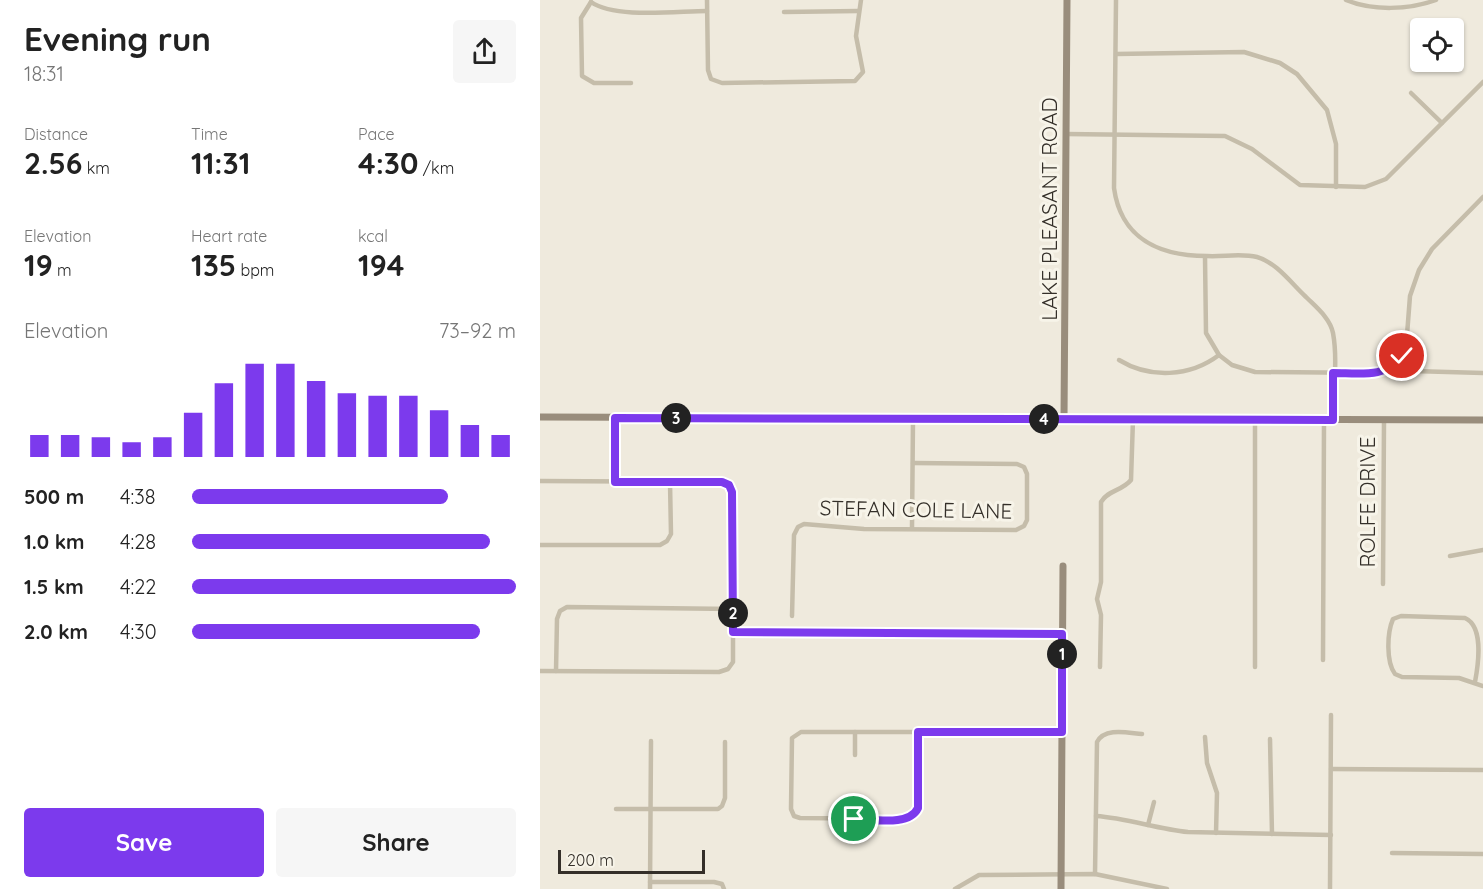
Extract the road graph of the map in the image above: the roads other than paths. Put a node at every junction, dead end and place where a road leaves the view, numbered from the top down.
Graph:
1 (707, 0) edge
2 (861, 0) edge
3 (1067, 0) edge
4 (1116, 0) edge
5 (1346, 0) edge
6 (1436, 0) edge
7 (590, 1) edge
8 (707, 11) junction
9 (858, 11) junction
10 (784, 12) dead end
11 (1116, 54) junction
12 (1483, 82) edge
13 (631, 83) dead end
14 (1411, 93) dead end
15 (1442, 123) junction
16 (1066, 134) junction
17 (1114, 134) junction
18 (1336, 188) junction
19 (1483, 197) edge
20 (1205, 256) junction
21 (1219, 355) junction
22 (1119, 360) dead end
23 (1398, 363) junction
24 (1333, 373) junction
25 (1483, 373) edge
26 (540, 417) edge
27 (615, 418) junction
28 (913, 419) junction
29 (1064, 419) junction
30 (1133, 419) junction
31 (1255, 420) junction
32 (1324, 420) junction
33 (1333, 420) junction
34 (1384, 420) junction
35 (1483, 420) edge
36 (913, 463) junction
37 (540, 481) edge
38 (615, 482) junction
39 (670, 482) junction
40 (912, 528) junction
41 (540, 545) edge
42 (1483, 550) edge
43 (1450, 556) dead end
44 (1063, 566) dead end
45 (1383, 584) dead end
46 (733, 609) junction
47 (792, 616) dead end
48 (733, 632) junction
49 (1062, 634) junction
50 (1323, 660) dead end
51 (1100, 667) dead end
52 (1255, 667) dead end
53 (540, 671) edge
54 (556, 671) junction
55 (1475, 682) junction
56 (1483, 686) edge
57 (1331, 715) dead end
58 (855, 732) junction
59 (918, 732) junction
60 (1062, 732) junction
61 (1142, 734) dead end
62 (1205, 737) dead end
63 (1270, 739) dead end
64 (651, 741) dead end
65 (725, 742) dead end
66 (855, 755) dead end
67 (1331, 769) junction
68 (1483, 770) edge
69 (1154, 802) dead end
70 (616, 809) dead end
71 (651, 809) junction
72 (1096, 816) junction
73 (1148, 825) junction
74 (1216, 833) junction
75 (1272, 834) junction
76 (1331, 835) junction
77 (1392, 853) dead end
78 (1483, 854) edge
79 (1061, 874) junction
80 (1095, 874) junction
81 (650, 882) junction
82 (723, 887) edge
83 (650, 889) edge
84 (955, 889) edge
85 (1061, 889) edge
86 (1167, 889) edge
87 (1330, 889) edge

1 - 8 street
2 - 9 street
3 - 16 street, LAKE PLEASANT ROAD
4 - 11 street
5 - 6 street
7 - 8 street
7 - 13 street
8 - 9 street
9 - 10 street
11 - 17 street
11 - 18 street
12 - 15 street
14 - 15 street
15 - 18 street
16 - 17 street
16 - 29 street, LAKE PLEASANT ROAD
17 - 18 street
17 - 20 street
19 - 23 street
20 - 21 street
20 - 24 street
21 - 22 street
21 - 24 street
23 - 24 street
23 - 25 street
24 - 33 street
26 - 27 street
27 - 28 street
27 - 38 street
28 - 29 street
28 - 36 street
29 - 30 street
30 - 31 street
30 - 51 street
31 - 32 street
31 - 52 street
32 - 33 street
32 - 50 street
33 - 34 street
34 - 35 street
34 - 45 street, ROLFE DRIVE
36 - 40 street
36 - 40 street, STEFAN COLE LANE
37 - 38 street
38 - 39 street
39 - 41 street
39 - 46 street
40 - 47 street, STEFAN COLE LANE
42 - 43 street
44 - 49 street
46 - 48 street
46 - 54 street
48 - 49 street
48 - 54 street
49 - 60 street
53 - 54 street
55 - 55 street
55 - 56 street
57 - 67 street
58 - 59 street
58 - 59 street
58 - 66 street
59 - 60 street
60 - 79 street
61 - 72 street
62 - 74 street
63 - 75 street
64 - 71 street
65 - 71 street
67 - 68 street
67 - 76 street
69 - 73 street
70 - 71 street
71 - 81 street
72 - 73 street
72 - 80 street
73 - 74 street
74 - 75 street
75 - 76 street
76 - 87 street
77 - 78 street
79 - 80 street
79 - 84 street
79 - 85 street
80 - 86 street
81 - 82 street
81 - 83 street

